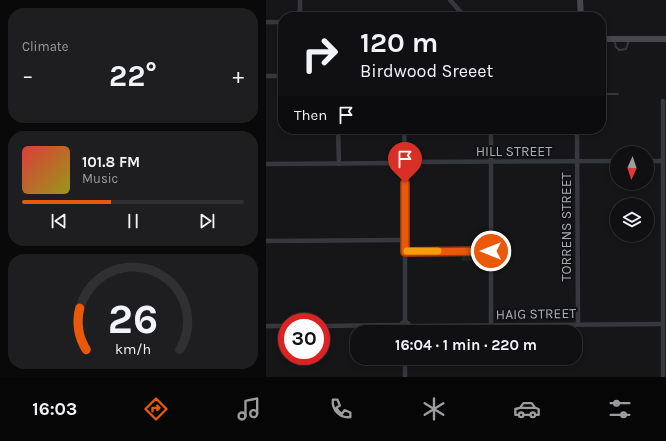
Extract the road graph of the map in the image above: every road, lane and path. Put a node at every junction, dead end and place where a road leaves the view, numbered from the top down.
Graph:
1 (300, 0) edge
2 (450, 0) edge
3 (580, 0) edge
4 (299, 12) edge
5 (461, 12) edge
6 (581, 12) edge
7 (266, 22) edge
8 (278, 22) edge
9 (606, 38) edge
10 (614, 39) junction
11 (630, 39) junction
12 (666, 39) edge
13 (266, 76) edge
14 (278, 76) edge
15 (606, 94) edge
16 (618, 94) dead end
17 (663, 101) dead end
18 (338, 134) edge
19 (404, 134) edge
20 (491, 134) edge
21 (577, 134) edge
22 (405, 157) junction
23 (664, 159) edge
24 (654, 160) edge
25 (610, 161) edge
26 (411, 162) junction
27 (491, 162) junction
28 (577, 162) junction
29 (399, 163) junction
30 (266, 164) edge
31 (339, 164) junction
32 (405, 168) junction
33 (665, 196) edge
34 (405, 240) junction
35 (266, 241) edge
36 (491, 251) junction
37 (405, 252) junction
38 (665, 283) edge
39 (405, 324) junction
40 (578, 324) junction
41 (663, 324) junction
42 (491, 325) junction
43 (266, 326) edge
44 (278, 326) edge
45 (330, 326) edge
46 (405, 365) edge
47 (405, 377) edge
48 (663, 377) edge

1 - 4 street
2 - 5 street
3 - 6 street
7 - 8 street
9 - 10 street
10 - 11 street
10 - 11 lane
11 - 12 street
13 - 14 street
15 - 16 lane
17 - 23 street
18 - 31 street
19 - 22 street
20 - 27 street
21 - 28 street, TORRENS STREET
22 - 26 street
22 - 29 street
23 - 24 street
23 - 33 street
25 - 28 street, HILL STREET
26 - 27 street, HILL STREET
26 - 32 street
27 - 28 street, HILL STREET
27 - 36 street
28 - 40 street, TORRENS STREET
29 - 31 street
29 - 32 street
30 - 31 street
32 - 34 street
33 - 38 street
34 - 35 street
34 - 37 street
36 - 37 street
36 - 42 street
37 - 39 street
38 - 41 street
39 - 42 street, HAIG STREET
39 - 45 street, HAIG STREET
40 - 41 street, HAIG STREET
40 - 42 street, HAIG STREET
41 - 48 street
43 - 44 street
46 - 47 street

